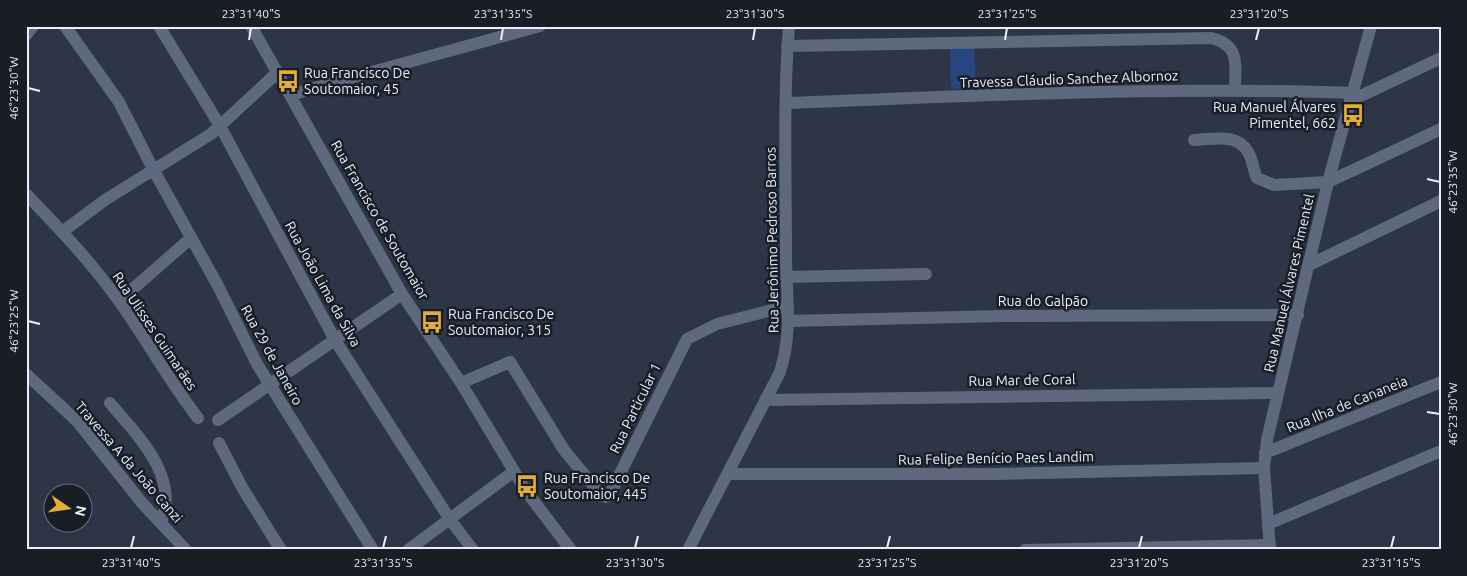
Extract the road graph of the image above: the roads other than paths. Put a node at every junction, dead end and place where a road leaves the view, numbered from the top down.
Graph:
1 (33, 26) edge
2 (65, 26) edge
3 (159, 26) edge
4 (540, 26) edge
5 (788, 26) edge
6 (1371, 26) edge
7 (253, 27) edge
8 (26, 35) edge
9 (787, 46) junction
10 (1441, 58) edge
11 (278, 72) junction
12 (1235, 90) junction
13 (292, 96) junction
14 (1351, 97) junction
15 (786, 103) junction
16 (220, 126) junction
17 (1441, 129) edge
18 (1194, 140) dead end
19 (153, 169) junction
20 (1328, 182) junction
21 (26, 194) edge
22 (1441, 201) edge
23 (62, 232) junction
24 (191, 238) junction
25 (1309, 265) junction
26 (926, 274) dead end
27 (786, 277) junction
28 (402, 294) junction
29 (119, 301) junction
30 (788, 306) junction
31 (1298, 315) junction
32 (789, 321) junction
33 (335, 340) junction
34 (26, 374) edge
35 (1441, 382) edge
36 (461, 383) junction
37 (270, 386) junction
38 (1278, 393) junction
39 (765, 400) junction
40 (110, 403) dead end
41 (198, 418) dead end
42 (218, 420) dead end
43 (219, 443) dead end
44 (1441, 451) edge
45 (1265, 453) junction
46 (1264, 468) junction
47 (514, 472) junction
48 (728, 474) junction
49 (449, 518) junction
50 (161, 522) junction
51 (1268, 524) junction
52 (1270, 547) edge
53 (186, 550) edge
54 (281, 550) edge
55 (373, 550) edge
56 (408, 550) edge
57 (473, 550) edge
58 (571, 550) edge
59 (688, 550) edge
60 (1025, 550) edge

1 - 8 street
2 - 19 street, Rua 29 de Janeiro
3 - 16 street, Rua João Lima da Silva
4 - 13 street
5 - 9 street, Rua Jerônimo Pedroso Barros
6 - 14 street, Rua Manuel Álvares Pimentel
7 - 11 street, Rua Francisco de Soutomaior
9 - 12 street
9 - 15 street, Rua Jerônimo Pedroso Barros
10 - 14 street
11 - 13 street, Rua Francisco de Soutomaior
11 - 16 street
12 - 14 street, Travessa Cláudio Sanchez Albornoz
12 - 15 street, Travessa Cláudio Sanchez Albornoz
13 - 28 street, Rua Francisco de Soutomaior
14 - 20 street, Rua Manuel Álvares Pimentel
15 - 27 street, Rua Jerônimo Pedroso Barros
16 - 19 street
16 - 33 street, Rua João Lima da Silva
17 - 20 street
18 - 20 street
19 - 23 street
19 - 24 street, Rua 29 de Janeiro
20 - 25 street, Rua Manuel Álvares Pimentel
21 - 23 street, Rua Ulisses Guimarães
22 - 25 street
23 - 29 street, Rua Ulisses Guimarães
24 - 29 street
24 - 37 street, Rua 29 de Janeiro
25 - 31 street, Rua Manuel Álvares Pimentel
26 - 27 street
27 - 30 street, Rua Jerônimo Pedroso Barros
28 - 33 street
28 - 36 street, Rua Francisco de Soutomaior
29 - 41 street, Rua Ulisses Guimarães
30 - 32 street, Rua Jerônimo Pedroso Barros
30 - 36 street, Rua Particular 1
31 - 32 street, Rua do Galpão
31 - 38 street, Rua Manuel Álvares Pimentel
32 - 39 street, Rua Jerônimo Pedroso Barros
33 - 37 street
33 - 49 street, Rua João Lima da Silva
34 - 50 street, Travessa A da João Canzi
35 - 45 street, Rua Ilha de Cananeia
36 - 47 street, Rua Francisco de Soutomaior
37 - 42 street
37 - 55 street, Rua 29 de Janeiro
38 - 39 street, Rua Mar de Coral
38 - 45 street, Rua Manuel Álvares Pimentel
39 - 48 street, Rua Jerônimo Pedroso Barros
40 - 50 street
43 - 54 street
44 - 51 street
45 - 46 street, Rua Manuel Álvares Pimentel
46 - 48 street, Rua Felipe Benício Paes Landim
46 - 51 street, Rua Manuel Álvares Pimentel
47 - 49 street
47 - 58 street, Rua Francisco de Soutomaior
48 - 59 street, Rua Jerônimo Pedroso Barros
49 - 56 street
49 - 57 street, Rua João Lima da Silva
50 - 53 street, Travessa A da João Canzi
51 - 52 street, Rua Manuel Álvares Pimentel
52 - 60 street

